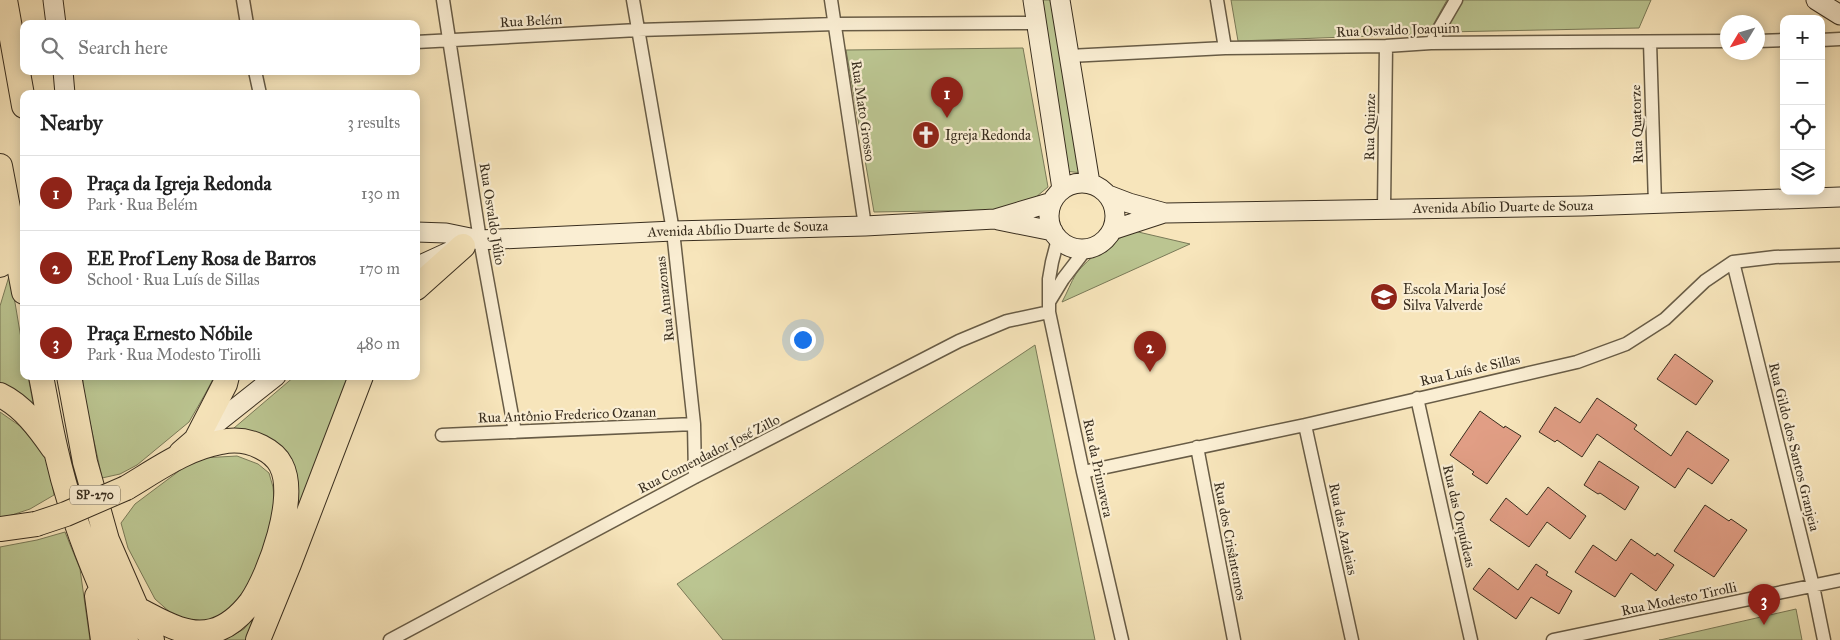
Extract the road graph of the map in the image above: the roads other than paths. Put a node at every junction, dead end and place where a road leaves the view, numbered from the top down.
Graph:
1 (5, 0) edge
2 (52, 0) edge
3 (243, 0) edge
4 (443, 0) edge
5 (633, 0) edge
6 (831, 0) edge
7 (1033, 0) edge
8 (1060, 0) edge
9 (1217, 0) edge
10 (1456, 0) edge
11 (1816, 0) edge
12 (1838, 8) edge
13 (55, 20) edge
14 (246, 20) edge
15 (1037, 23) junction
16 (836, 24) junction
17 (638, 30) junction
18 (1840, 39) edge
19 (1780, 40) edge
20 (1825, 40) edge
21 (450, 41) junction
22 (1720, 41) edge
23 (1765, 41) edge
24 (420, 42) edge
25 (1650, 42) junction
26 (1431, 43) junction
27 (1386, 46) junction
28 (1225, 48) junction
29 (1069, 56) junction
30 (63, 75) edge
31 (256, 75) edge
32 (21, 90) edge
33 (65, 90) edge
34 (259, 90) edge
35 (0, 166) edge
36 (1090, 183) junction
37 (1108, 195) junction
38 (1057, 196) junction
39 (1840, 197) edge
40 (6, 203) junction
41 (1655, 204) junction
42 (1384, 208) junction
43 (1165, 213) junction
44 (995, 220) junction
45 (865, 226) junction
46 (1112, 230) junction
47 (673, 231) junction
48 (420, 232) edge
49 (1055, 235) junction
50 (472, 243) junction
51 (1086, 249) junction
52 (1840, 255) edge
53 (1733, 262) junction
54 (0, 264) edge
55 (420, 265) edge
56 (20, 272) edge
57 (420, 285) edge
58 (1049, 307) junction
59 (42, 380) edge
60 (226, 380) edge
61 (271, 380) edge
62 (359, 380) edge
63 (70, 381) edge
64 (0, 395) edge
65 (1417, 398) junction
66 (694, 424) junction
67 (1306, 424) junction
68 (515, 432) junction
69 (442, 435) dead end
70 (196, 440) junction
71 (1197, 448) junction
72 (56, 452) junction
73 (170, 462) junction
74 (1083, 472) junction
75 (695, 477) junction
76 (0, 529) edge
77 (94, 572) junction
78 (1840, 580) edge
79 (1813, 586) junction
80 (137, 609) junction
81 (103, 640) edge
82 (126, 640) edge
83 (152, 640) edge
84 (258, 640) edge
85 (390, 640) edge
86 (1122, 640) edge
87 (1234, 640) edge
88 (1352, 640) edge
89 (1472, 640) edge
90 (1553, 640) edge
91 (1824, 640) edge

1 - 32 highway
2 - 13 main road
3 - 14 street
4 - 21 street, Rua Osvaldo Júlio
5 - 17 street, Rua Amazonas
6 - 16 street, Rua Mato Grosso
7 - 15 main road
8 - 29 main road
9 - 28 street
10 - 26 street
11 - 12 main road
15 - 16 street, Rua Belém
15 - 38 main road
16 - 17 street, Rua Belém
16 - 45 street, Rua Mato Grosso
17 - 21 street, Rua Belém
17 - 47 street, Rua Amazonas
18 - 20 street
19 - 23 street
21 - 24 street, Rua Belém
21 - 50 street, Rua Osvaldo Júlio
22 - 25 street, Rua Osvaldo Joaquim
25 - 26 street, Rua Osvaldo Joaquim
25 - 41 street, Rua Quatorze
26 - 27 street, Rua Osvaldo Joaquim
27 - 28 street, Rua Osvaldo Joaquim
27 - 42 street, Rua Quinze
28 - 29 street, Rua Osvaldo Joaquim
29 - 36 main road
30 - 33 main road
31 - 34 street
35 - 40 highway
36 - 37 main road
36 - 38 main road
37 - 43 main road, Avenida Abílio Duarte de Souza
37 - 46 main road
38 - 44 main road, Avenida Abílio Duarte de Souza
38 - 49 main road
39 - 41 main road, Avenida Abílio Duarte de Souza
40 - 54 highway
40 - 56 highway
41 - 42 main road, Avenida Abílio Duarte de Souza
42 - 43 main road, Avenida Abílio Duarte de Souza
43 - 46 main road, Avenida Abílio Duarte de Souza
44 - 45 main road, Avenida Abílio Duarte de Souza
44 - 49 main road, Avenida Abílio Duarte de Souza
45 - 47 main road, Avenida Abílio Duarte de Souza
46 - 51 main road
47 - 50 main road, Avenida Abílio Duarte de Souza
47 - 66 street, Rua Amazonas
48 - 50 main road
49 - 51 main road
49 - 58 street, Rua da Primavera
50 - 55 main road
50 - 57 highway
50 - 68 street, Rua Osvaldo Júlio
51 - 58 street
52 - 53 street, Rua Luís de Sillas
53 - 65 street, Rua Luís de Sillas
53 - 79 street, Rua Gildo dos Santos Granjeia
58 - 74 street, Rua da Primavera
58 - 75 street, Rua Comendador José Zillo
59 - 72 highway, SP-270
60 - 70 highway
61 - 70 main road
62 - 84 highway
63 - 80 highway, SP-270
64 - 72 highway
65 - 67 street, Rua Luís de Sillas
65 - 89 street, Rua das Orquídeas
66 - 68 street, Rua Antônio Frederico Ozanan
66 - 75 street, Rua Amazonas
67 - 71 street, Rua Luís de Sillas
67 - 88 street, Rua das Azaleias
68 - 69 street, Rua Antônio Frederico Ozanan
70 - 73 highway
71 - 74 street, Rua Luís de Sillas
71 - 87 street, Rua dos Crisântemos
72 - 77 highway, SP-270
73 - 76 highway, bridge
73 - 80 highway
74 - 86 street, Rua da Primavera
75 - 85 street, Rua Comendador José Zillo
77 - 81 highway
77 - 82 highway, SP-270
78 - 79 street, Rua Modesto Tirolli
79 - 90 street, Rua Modesto Tirolli
79 - 91 street, Rua Gildo dos Santos Granjeia
80 - 83 highway, SP-270

